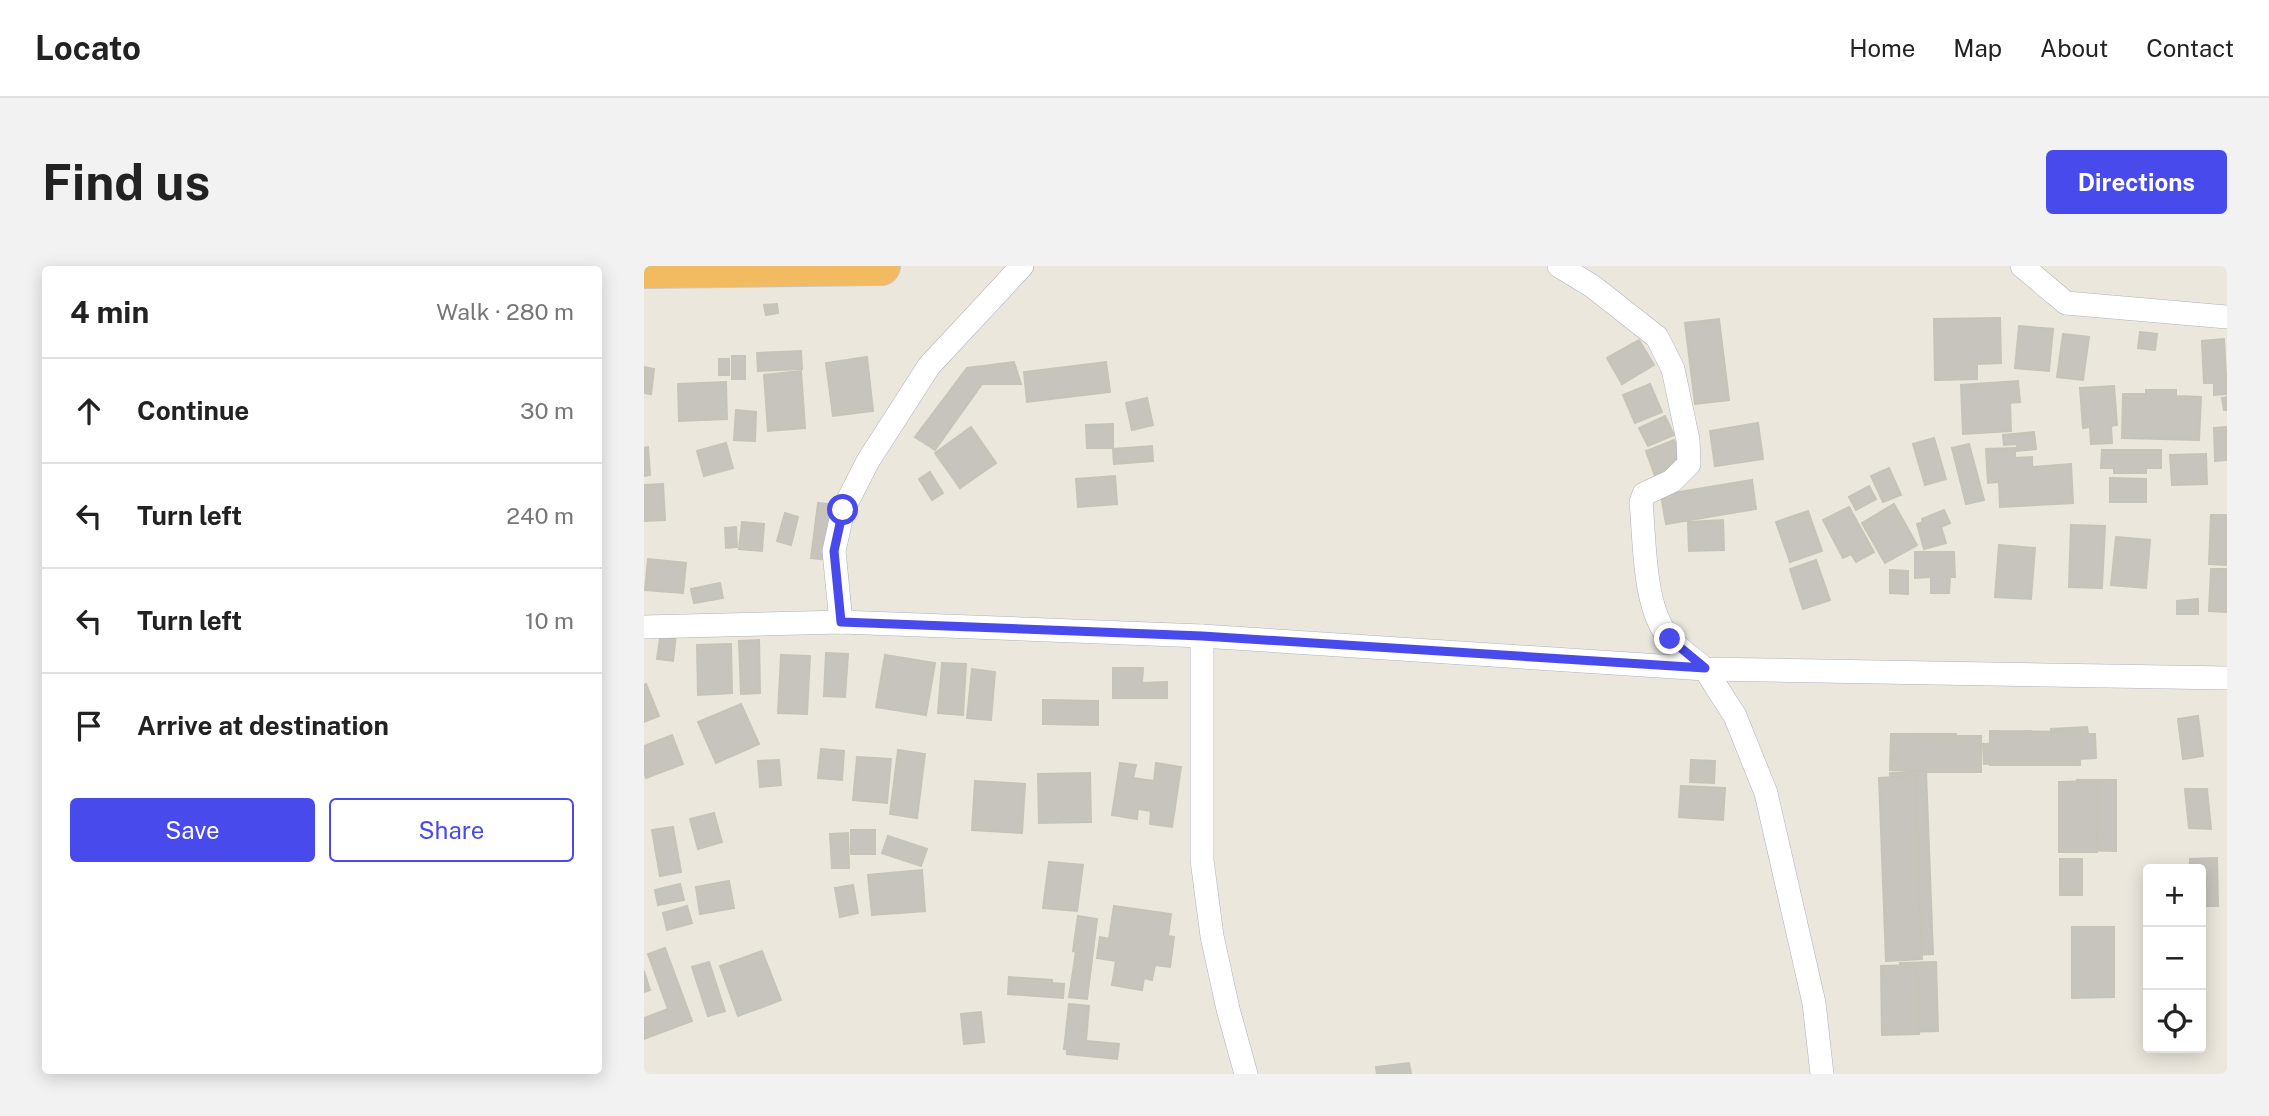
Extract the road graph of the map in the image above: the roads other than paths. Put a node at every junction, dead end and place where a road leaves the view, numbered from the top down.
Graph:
1 (881, 266) edge
2 (1022, 266) edge
3 (1559, 266) edge
4 (2022, 266) edge
5 (644, 270) edge
6 (2227, 317) edge
7 (841, 622) junction
8 (644, 626) edge
9 (1202, 636) junction
10 (1705, 668) junction
11 (2227, 678) edge
12 (1247, 1074) edge
13 (1822, 1074) edge

1 - 5 highway
2 - 7 street
3 - 10 street
4 - 6 street
7 - 8 street
7 - 9 street
9 - 10 street
9 - 12 street
10 - 11 street
10 - 13 street

